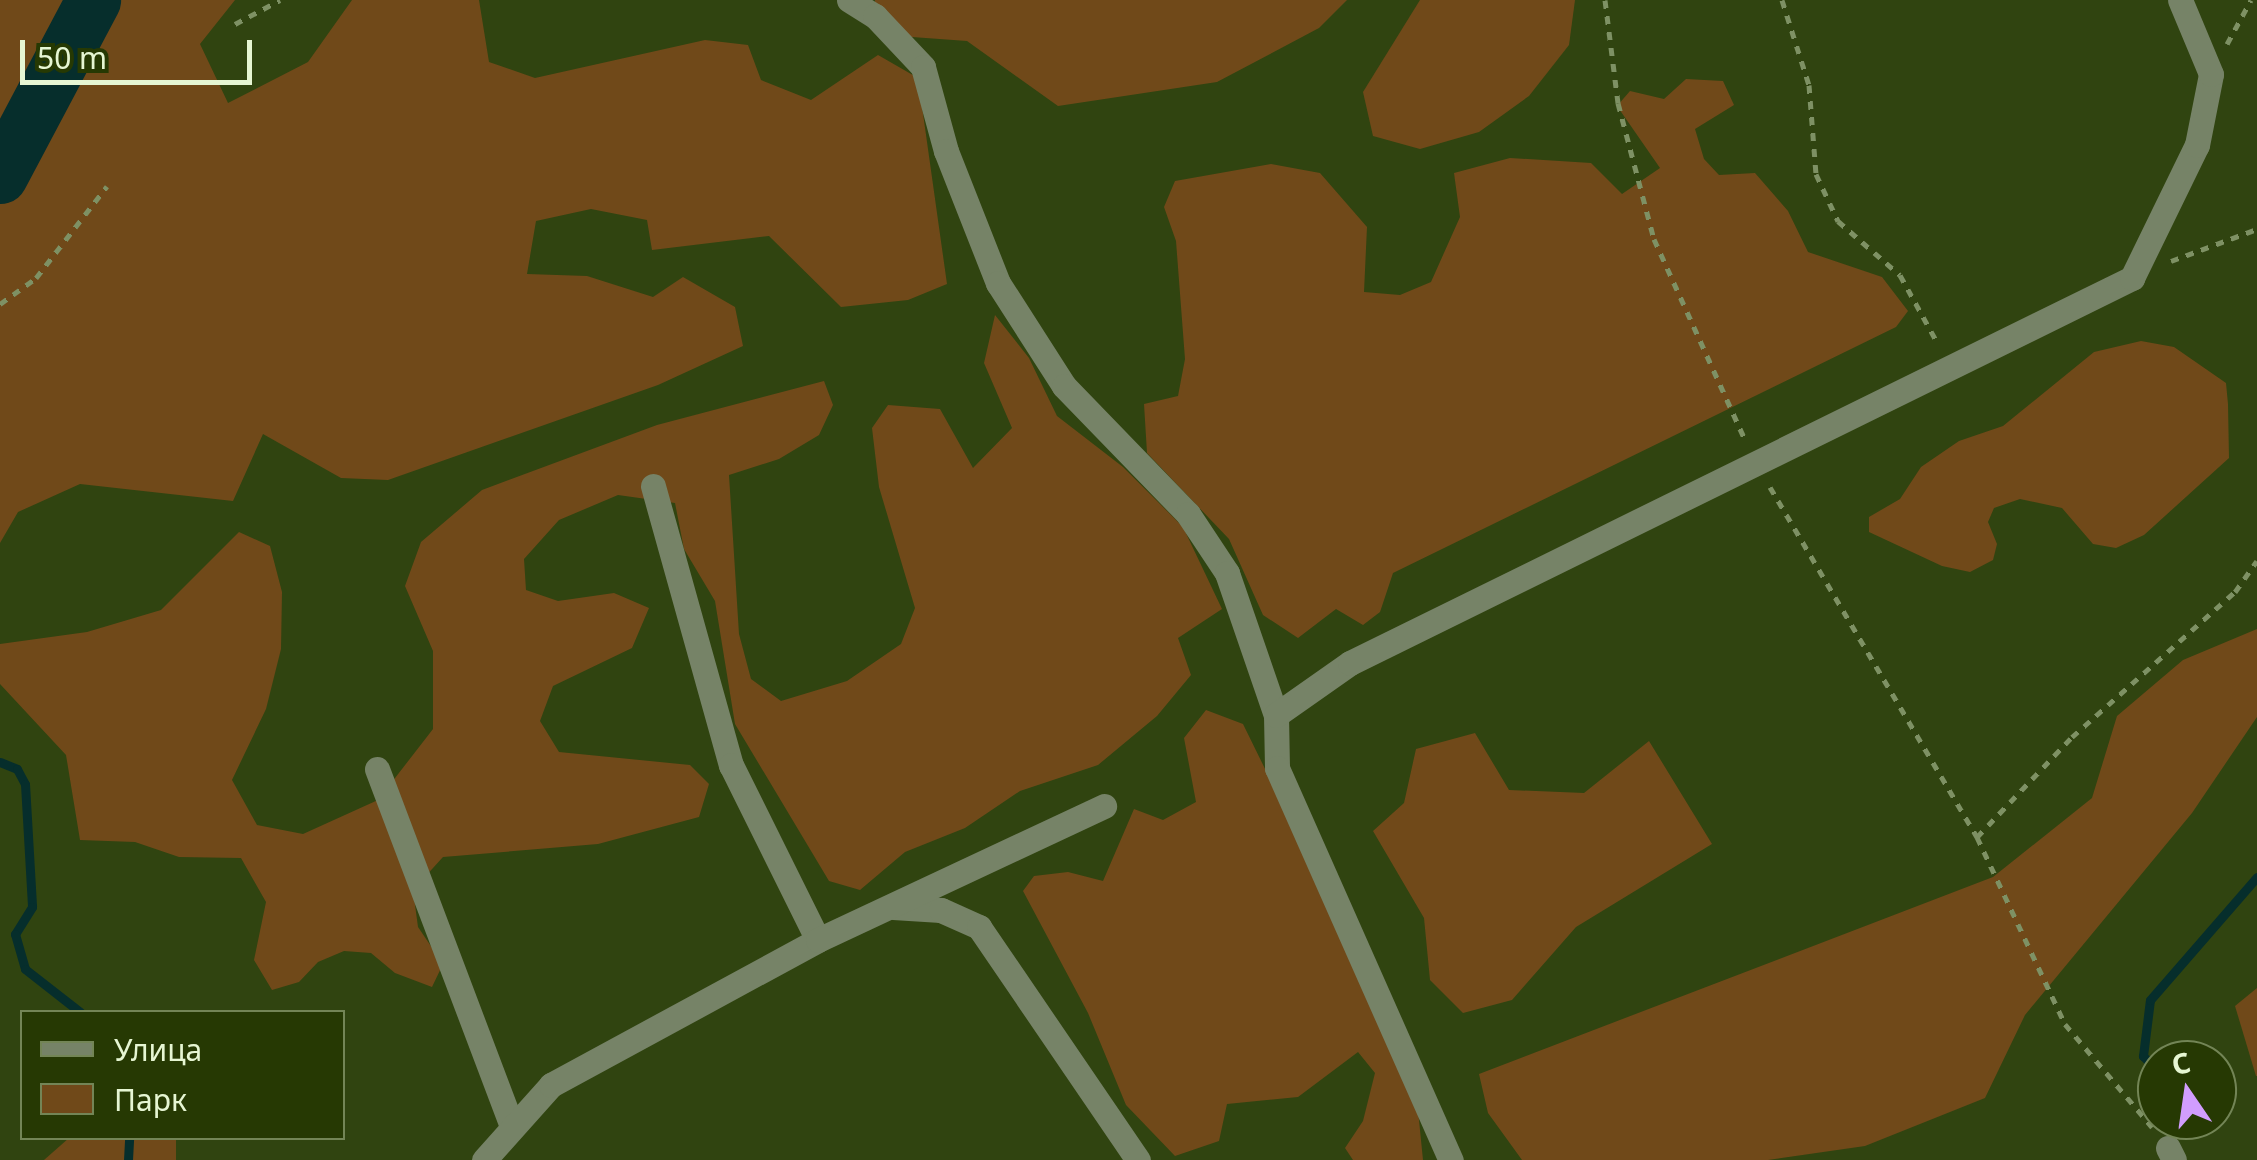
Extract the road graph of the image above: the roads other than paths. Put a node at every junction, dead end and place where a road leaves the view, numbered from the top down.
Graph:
1 (849, 0) edge
2 (2180, 0) edge
3 (653, 486) dead end
4 (1276, 715) junction
5 (377, 769) dead end
6 (1104, 806) dead end
7 (888, 906) junction
8 (818, 940) junction
9 (511, 1124) junction
10 (484, 1160) edge
11 (1138, 1160) edge
12 (1451, 1160) edge

1 - 4 lane
2 - 4 lane
3 - 8 lane
4 - 12 lane
5 - 9 lane
6 - 7 lane
7 - 8 lane
7 - 11 lane
8 - 9 lane
9 - 10 lane

